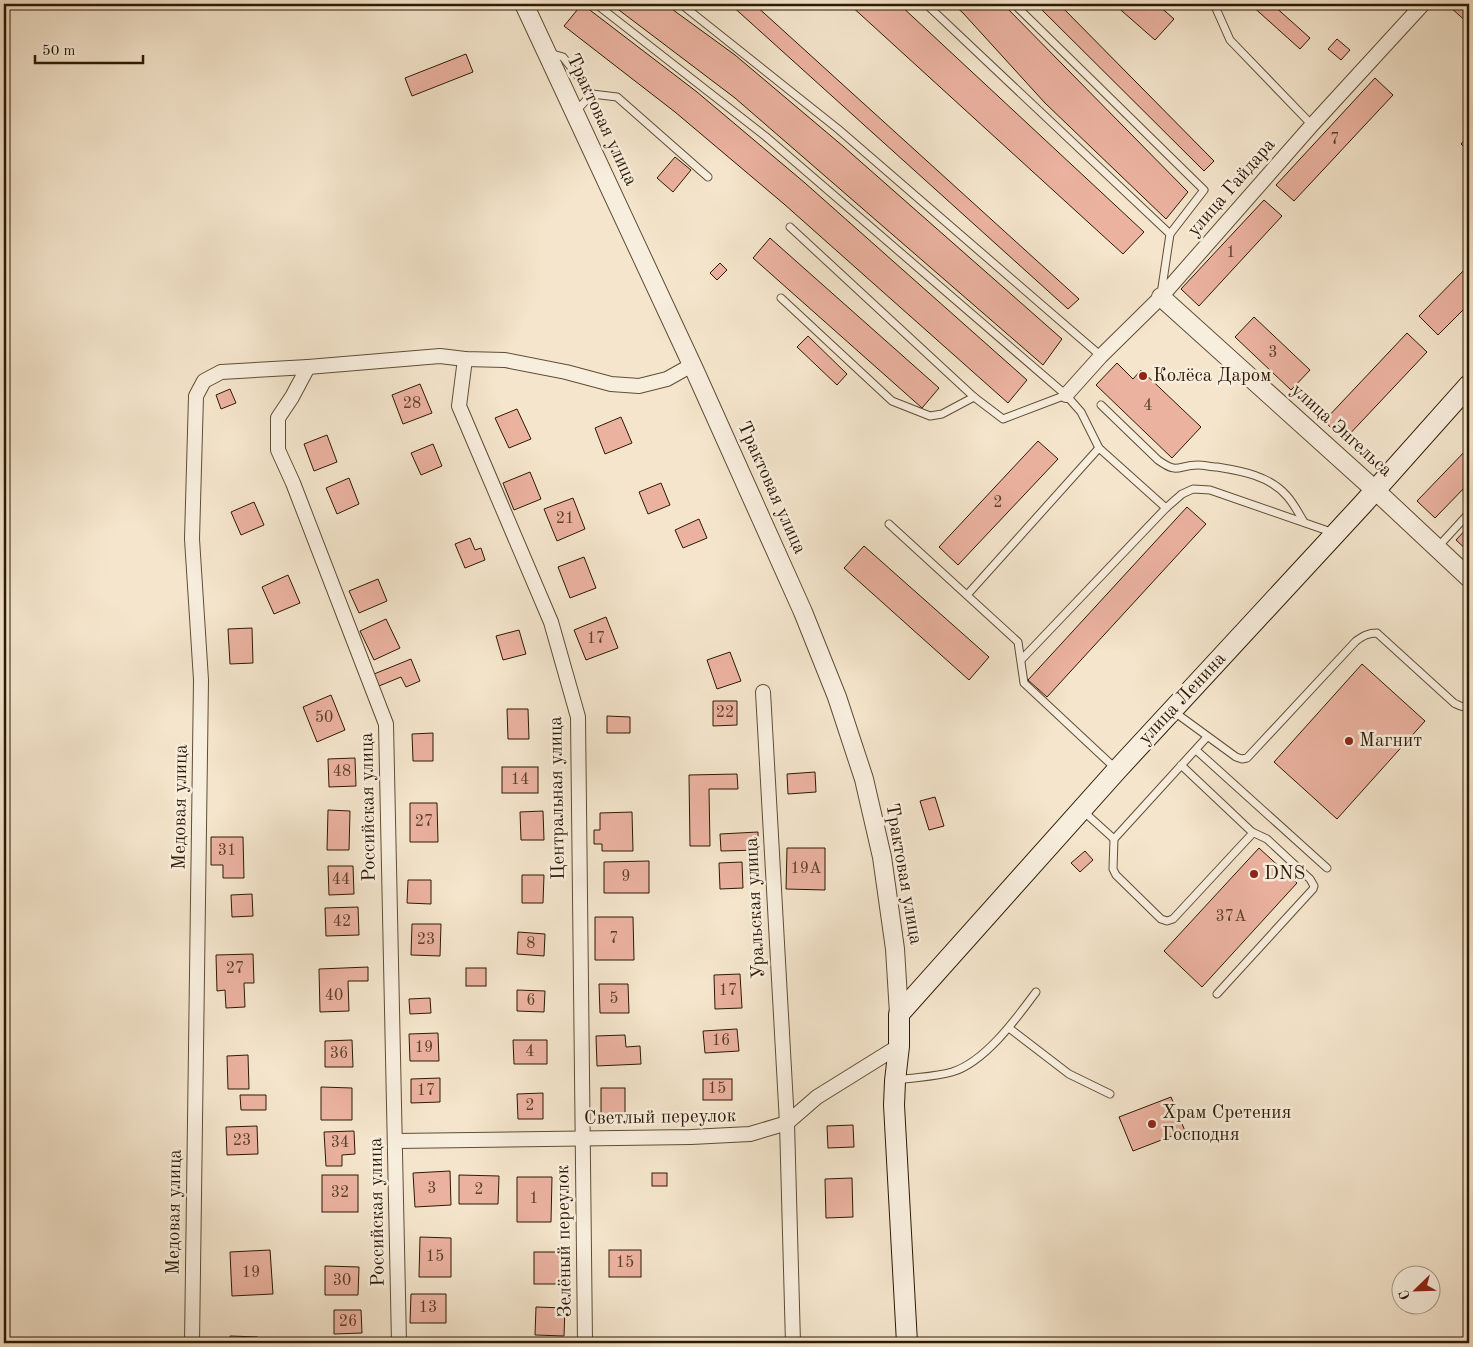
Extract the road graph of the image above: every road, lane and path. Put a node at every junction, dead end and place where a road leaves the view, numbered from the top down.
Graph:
1 (524, 4) edge
2 (596, 4) edge
3 (681, 4) edge
4 (926, 4) edge
5 (1014, 4) edge
6 (1214, 4) edge
7 (1423, 4) edge
8 (546, 53) junction
9 (592, 94) junction
10 (574, 113) junction
11 (1312, 125) junction
12 (708, 177) dead end
13 (790, 227) dead end
14 (1170, 234) junction
15 (1161, 297) junction
16 (781, 298) dead end
17 (1102, 356) junction
18 (465, 359) junction
19 (692, 365) junction
20 (308, 367) junction
21 (1469, 385) edge
22 (1066, 395) junction
23 (974, 397) junction
24 (1101, 405) dead end
25 (1099, 448) junction
26 (1375, 490) junction
27 (1166, 508) junction
28 (1469, 513) edge
29 (1304, 522) junction
30 (889, 524) dead end
31 (1335, 533) junction
32 (1437, 548) junction
33 (1469, 578) edge
34 (967, 595) junction
35 (1020, 660) junction
36 (763, 692) dead end
37 (1469, 704) edge
38 (1172, 711) junction
39 (1208, 737) junction
40 (1196, 750) junction
41 (1182, 765) junction
42 (1117, 770) junction
43 (1082, 810) junction
44 (1252, 832) junction
45 (1114, 839) junction
46 (1327, 868) dead end
47 (1036, 992) dead end
48 (1217, 994) dead end
49 (898, 1014) junction
50 (1009, 1028) junction
51 (899, 1046) junction
52 (895, 1081) junction
53 (1110, 1094) dead end
54 (787, 1123) junction
55 (582, 1138) junction
56 (396, 1141) junction
57 (192, 1343) edge
58 (399, 1343) edge
59 (585, 1343) edge
60 (793, 1343) edge
61 (908, 1343) edge

1 - 8 street, Трактовая улица
2 - 22 lane
3 - 17 lane
4 - 14 lane
5 - 14 lane
6 - 11 lane
7 - 11 street, улица Гайдара
8 - 9 lane
8 - 10 street, Трактовая улица
9 - 10 lane
9 - 12 lane
10 - 19 street, Трактовая улица
11 - 15 street, улица Гайдара
13 - 23 lane
14 - 15 lane
15 - 17 street, улица Гайдара
15 - 26 street, улица Энгельса
16 - 23 lane
17 - 22 street, улица Гайдара
18 - 19 street
18 - 20 street
18 - 55 street, Центральная улица
19 - 49 street, Трактовая улица
20 - 56 street, Российская улица
20 - 57 street, Медовая улица
21 - 26 main road, улица Ленина
22 - 23 lane
22 - 25 lane
24 - 29 lane
25 - 27 lane
25 - 34 lane
26 - 31 main road, улица Ленина
26 - 32 street, улица Энгельса
27 - 29 lane
27 - 35 lane
28 - 32 lane
29 - 31 lane
30 - 34 lane
31 - 38 main road, улица Ленина
32 - 33 street, улица Энгельса
34 - 35 lane
35 - 42 lane
36 - 54 street, Уральская улица
37 - 39 lane
38 - 39 lane
38 - 42 main road, улица Ленина
39 - 40 lane
40 - 41 lane
40 - 46 lane
41 - 44 lane
41 - 45 lane
42 - 43 main road, улица Ленина
43 - 45 lane
43 - 49 main road, улица Ленина
44 - 45 lane
44 - 48 lane
47 - 50 lane
49 - 51 main road
50 - 52 lane
50 - 53 lane
51 - 52 main road
51 - 54 street, Светлый переулок
52 - 61 main road
54 - 55 street, Светлый переулок
54 - 60 street, Уральская улица
55 - 56 street, Светлый переулок
55 - 59 street, Зелёный переулок
56 - 58 street, Российская улица

